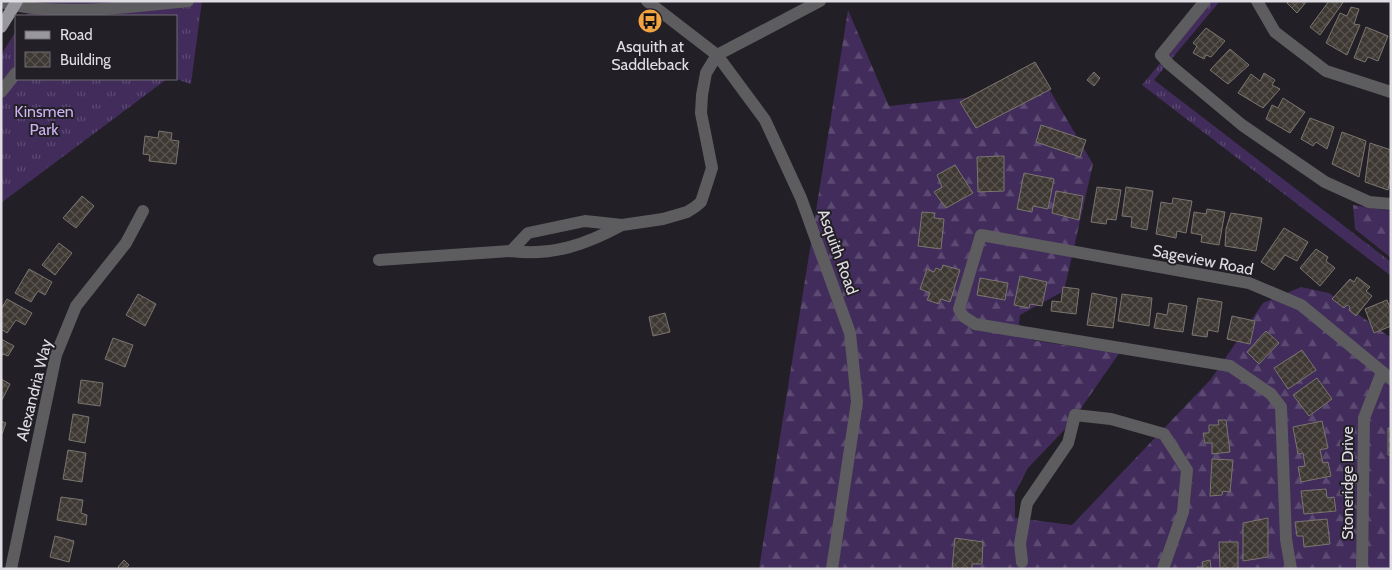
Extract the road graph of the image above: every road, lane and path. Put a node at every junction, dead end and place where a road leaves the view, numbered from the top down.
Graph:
1 (188, 1) edge
2 (647, 1) edge
3 (820, 1) edge
4 (1205, 1) edge
5 (1257, 1) edge
6 (1, 2) edge
7 (16, 3) edge
8 (49, 12) edge
9 (1, 26) edge
10 (717, 55) junction
11 (15, 74) edge
12 (1, 92) edge
13 (1391, 92) edge
14 (1391, 204) edge
15 (143, 211) dead end
16 (622, 226) junction
17 (511, 251) junction
18 (378, 260) dead end
19 (1386, 375) edge
20 (1022, 562) dead end
21 (11, 569) edge
22 (832, 569) edge
23 (1163, 569) edge
24 (1291, 569) edge
25 (1362, 569) edge

1 - 8 street
2 - 10 street, Asquith Road
3 - 10 street
4 - 14 street
5 - 13 street
6 - 7 street
7 - 8 street
7 - 9 main road
10 - 16 street
10 - 22 street, Asquith Road
11 - 12 street
15 - 21 street, Alexandria Way
16 - 17 street
16 - 17 street
17 - 18 street
19 - 24 street, Sageview Road
19 - 25 street, Stoneridge Drive
20 - 23 street

